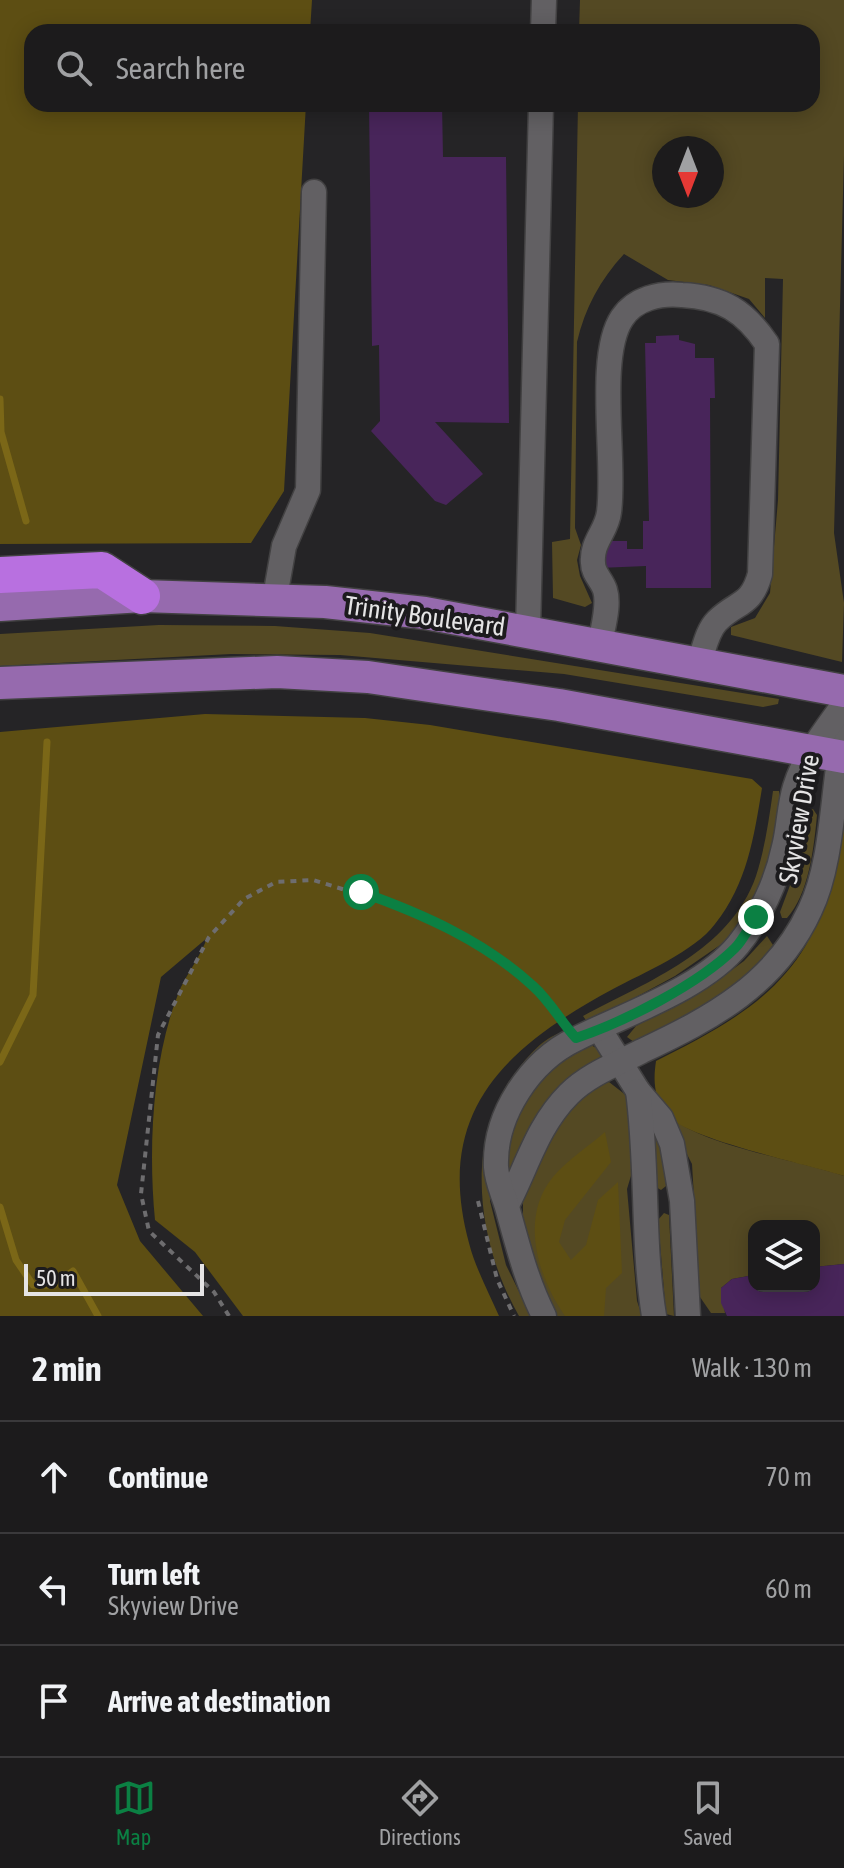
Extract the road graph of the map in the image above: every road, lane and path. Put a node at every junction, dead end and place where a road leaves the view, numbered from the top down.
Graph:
1 (544, 0) edge
2 (543, 24) edge
3 (541, 112) edge
4 (314, 192) dead end
5 (0, 575) edge
6 (142, 596) junction
7 (275, 597) junction
8 (0, 605) edge
9 (528, 631) junction
10 (600, 645) junction
11 (699, 663) junction
12 (0, 686) edge
13 (844, 691) edge
14 (844, 704) edge
15 (834, 748) edge
16 (756, 917) junction
17 (792, 943) junction
18 (600, 1030) junction
19 (576, 1038) junction
20 (621, 1061) junction
21 (638, 1091) junction
22 (682, 1201) junction
23 (507, 1205) junction
24 (643, 1205) junction
25 (229, 1316) edge
26 (544, 1316) edge
27 (654, 1316) edge
28 (688, 1316) edge

1 - 2 lane
3 - 9 lane
4 - 7 lane
5 - 6 highway
6 - 7 main road, Trinity Boulevard
6 - 8 main road, Trinity Boulevard
7 - 9 main road, Trinity Boulevard
9 - 10 main road, Trinity Boulevard
10 - 11 main road, Trinity Boulevard
10 - 11 lane
11 - 13 main road, Trinity Boulevard
12 - 15 main road
14 - 15 lane, Skyview Drive
15 - 16 lane, Skyview Drive
15 - 17 lane, Skyview Drive
16 - 17 lane
16 - 18 lane, Skyview Drive
17 - 20 lane, Skyview Drive
18 - 19 lane, Skyview Drive
18 - 20 lane
19 - 23 lane, Skyview Drive
19 - 25 path
20 - 21 lane
20 - 23 lane, Skyview Drive
21 - 22 lane
21 - 24 lane
22 - 24 lane
22 - 28 lane
23 - 26 lane, Skyview Drive
24 - 27 lane

